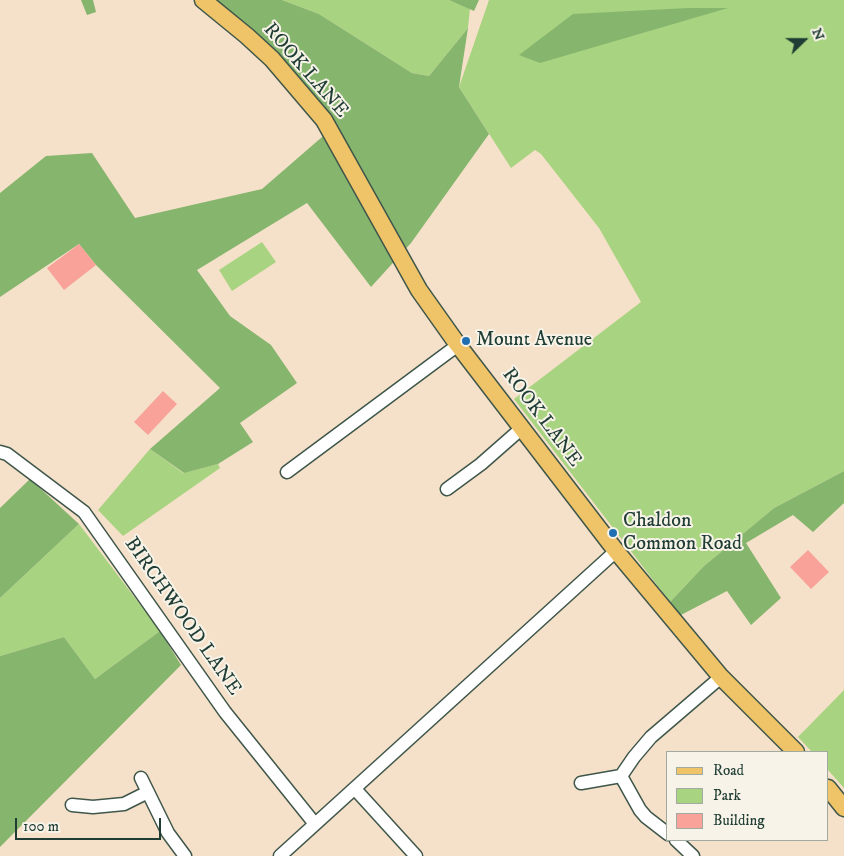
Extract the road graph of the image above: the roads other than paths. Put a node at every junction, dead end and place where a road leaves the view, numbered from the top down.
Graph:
1 (203, 0) edge
2 (458, 345) junction
3 (522, 428) junction
4 (0, 452) edge
5 (287, 472) dead end
6 (447, 489) dead end
7 (616, 551) junction
8 (721, 677) junction
9 (795, 751) edge
10 (621, 776) junction
11 (142, 778) dead end
12 (580, 783) dead end
13 (355, 789) junction
14 (829, 789) edge
15 (148, 792) junction
16 (72, 806) dead end
17 (844, 808) edge
18 (315, 824) junction
19 (666, 832) edge
20 (677, 841) edge
21 (185, 856) edge
22 (280, 856) edge
23 (416, 856) edge
24 (693, 856) edge

1 - 2 main road, ROOK LANE
2 - 3 main road, ROOK LANE
2 - 5 street
3 - 6 street
3 - 7 main road, ROOK LANE
4 - 18 street, BIRCHWOOD LANE
7 - 8 main road, ROOK LANE
7 - 13 street
8 - 9 main road, ROOK LANE
8 - 10 street
10 - 12 street
10 - 19 street
11 - 15 street
13 - 18 street
13 - 23 street
14 - 17 main road
15 - 16 street
15 - 21 street
18 - 22 street
20 - 24 street

